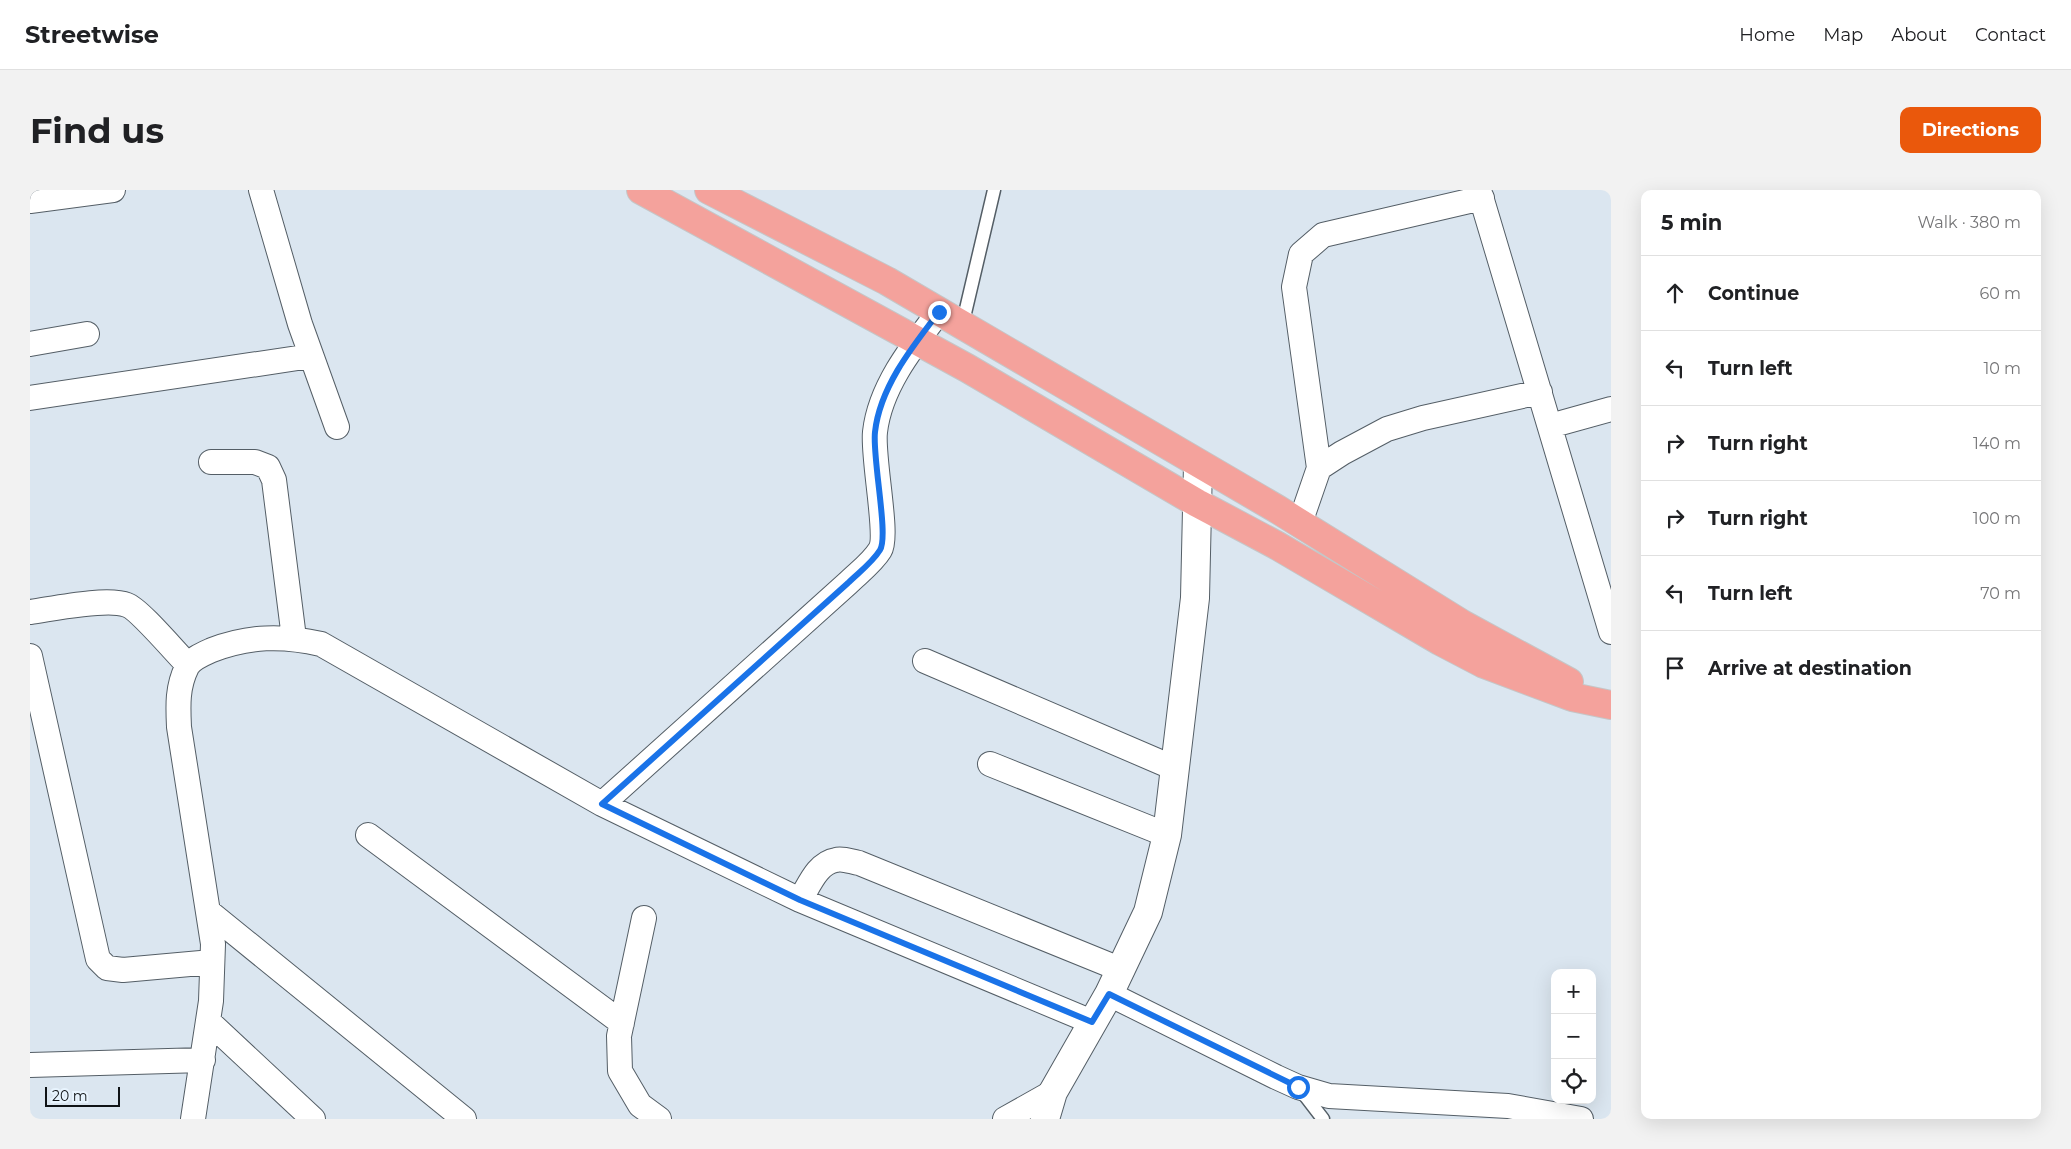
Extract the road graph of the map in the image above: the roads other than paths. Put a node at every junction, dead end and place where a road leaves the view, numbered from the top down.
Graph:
1 (114, 190) edge
2 (261, 190) edge
3 (640, 190) edge
4 (709, 190) edge
5 (994, 190) edge
6 (1480, 194) edge
7 (30, 201) edge
8 (951, 319) junction
9 (87, 334) dead end
10 (917, 341) junction
11 (30, 344) edge
12 (311, 356) junction
13 (1540, 392) junction
14 (30, 398) edge
15 (1611, 408) edge
16 (1550, 426) junction
17 (337, 427) dead end
18 (211, 462) dead end
19 (1198, 464) junction
20 (1319, 468) junction
21 (1197, 504) junction
22 (1289, 516) junction
23 (30, 612) edge
24 (1611, 632) edge
25 (294, 638) junction
26 (30, 656) edge
27 (926, 660) dead end
28 (188, 665) junction
29 (1611, 704) edge
30 (990, 764) dead end
31 (1174, 768) junction
32 (602, 804) junction
33 (368, 835) dead end
34 (1167, 835) junction
35 (800, 900) junction
36 (209, 912) junction
37 (644, 918) dead end
38 (212, 962) junction
39 (1115, 982) junction
40 (208, 1022) junction
41 (1092, 1022) junction
42 (622, 1023) junction
43 (202, 1060) junction
44 (30, 1065) edge
45 (1298, 1087) junction
46 (1053, 1092) junction
47 (193, 1119) edge
48 (313, 1119) edge
49 (464, 1119) edge
50 (659, 1119) edge
51 (1005, 1119) edge
52 (1045, 1119) edge
53 (1323, 1119) edge
54 (1581, 1119) edge

1 - 7 street
2 - 12 street
3 - 10 highway
4 - 8 highway
5 - 8 lane
6 - 13 street
6 - 20 street
8 - 10 street
8 - 19 highway
9 - 11 street
10 - 21 highway
10 - 32 street
12 - 14 street
12 - 17 street
13 - 16 street
13 - 20 street
15 - 16 street
16 - 24 street
18 - 25 street
19 - 21 street
19 - 22 highway
20 - 22 street
21 - 29 highway
21 - 31 street
22 - 29 highway
23 - 28 street
25 - 28 street
25 - 32 street
26 - 38 street
27 - 31 street
28 - 36 street
30 - 34 street
31 - 34 street
32 - 35 street
33 - 42 street
34 - 39 street
35 - 39 street
35 - 41 street
36 - 38 street
36 - 49 street
37 - 42 street
38 - 40 street
39 - 41 street
39 - 45 street
40 - 43 street
40 - 48 street
41 - 46 street
42 - 50 street
43 - 44 street
43 - 47 street
45 - 53 lane
45 - 54 street
46 - 51 street
46 - 52 street

